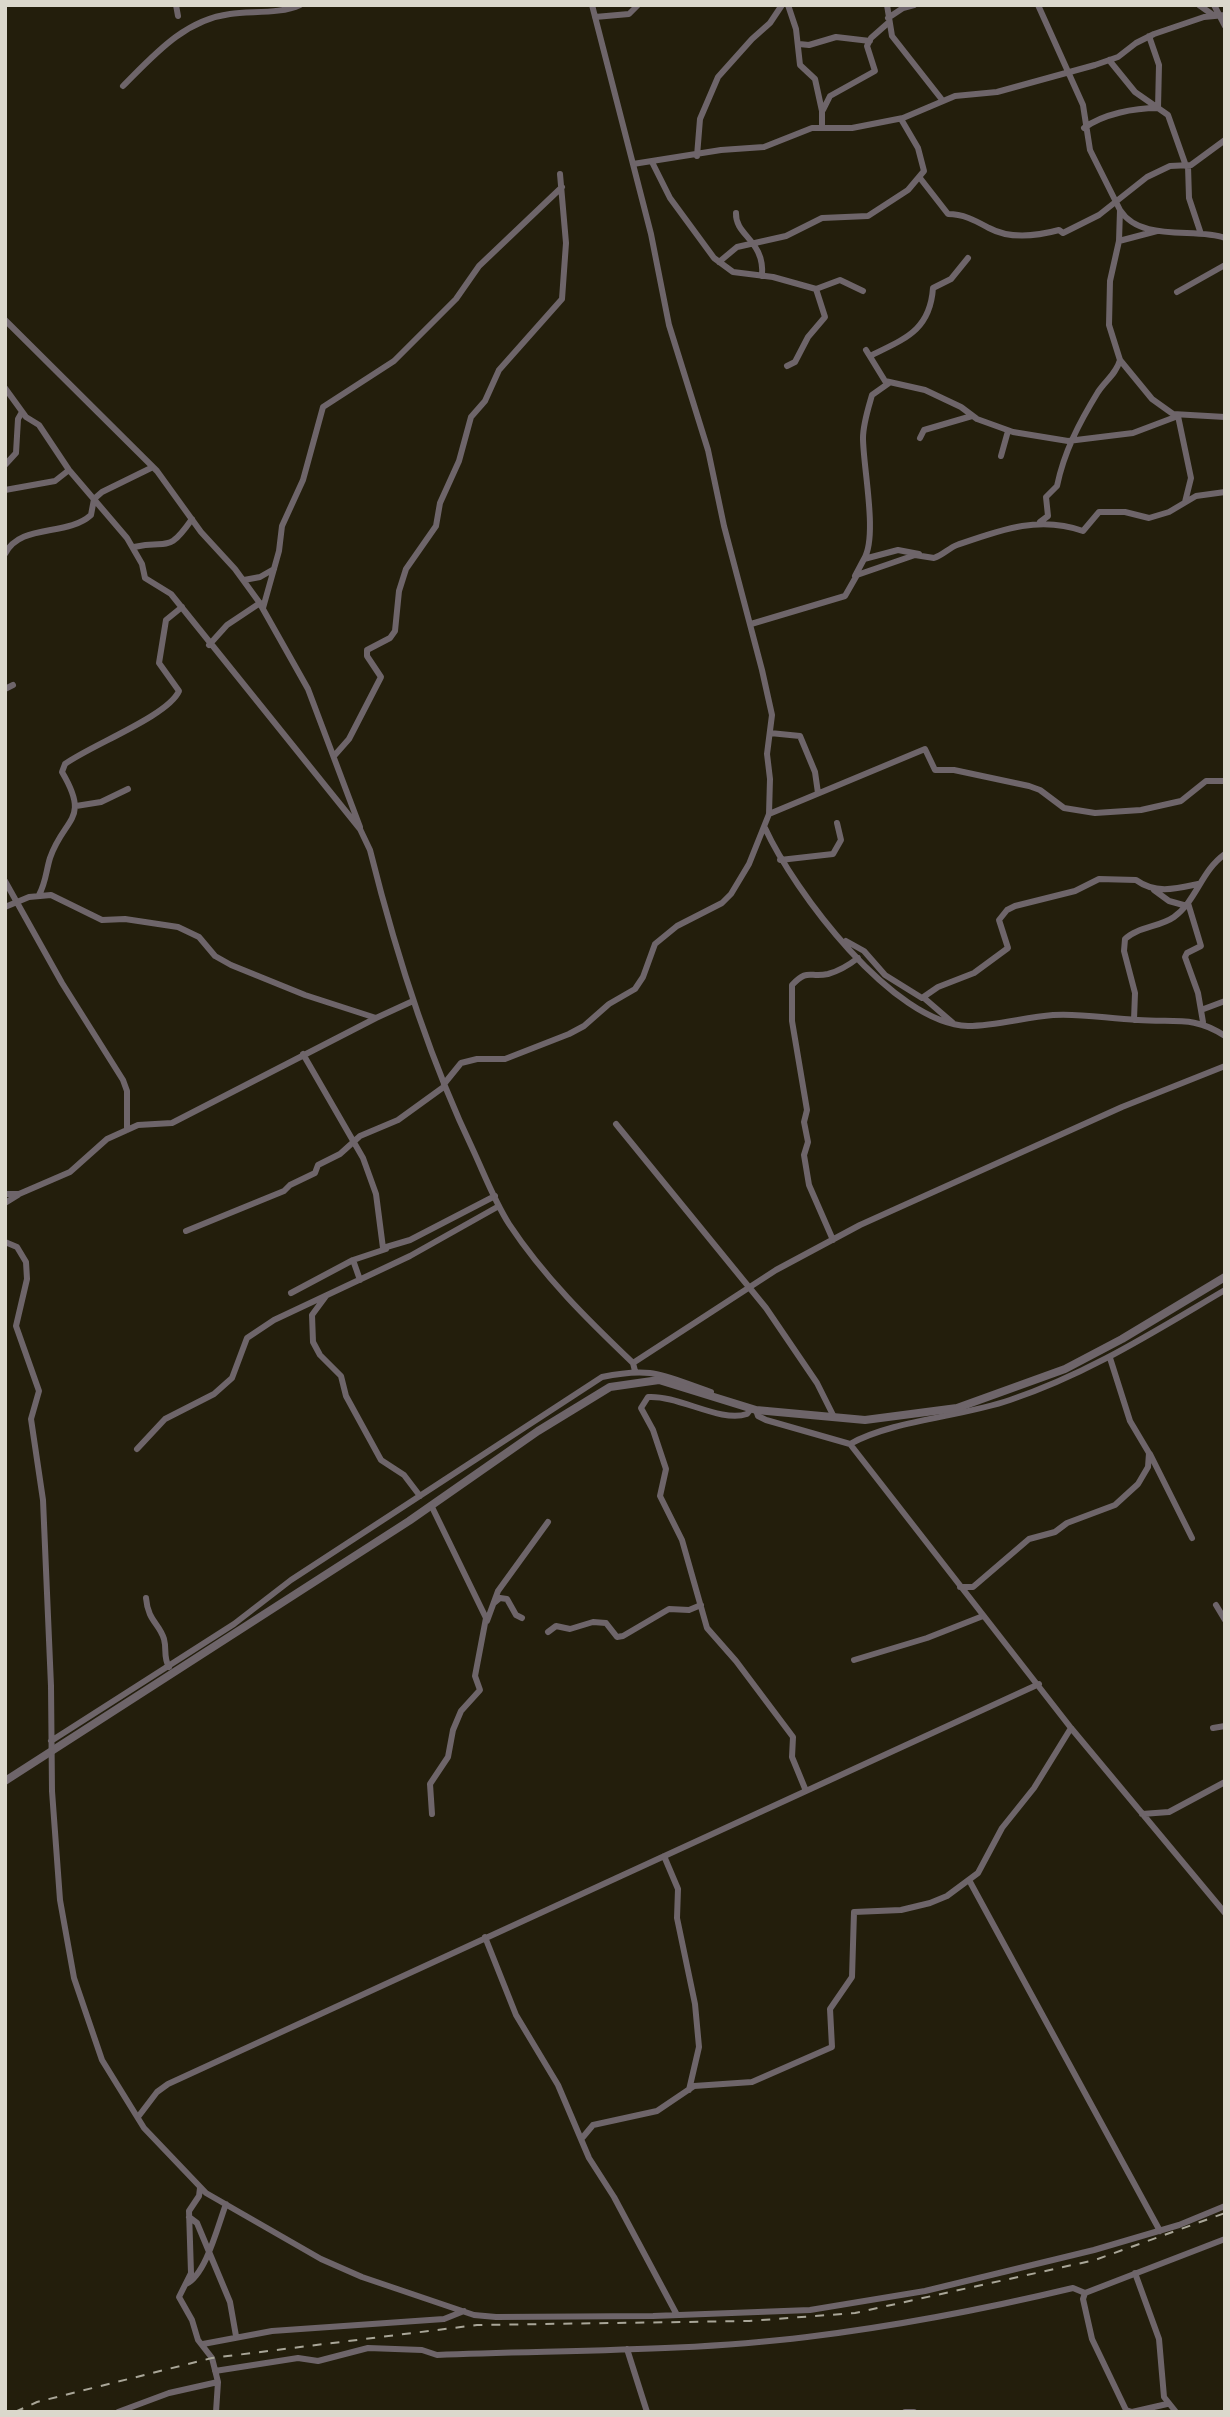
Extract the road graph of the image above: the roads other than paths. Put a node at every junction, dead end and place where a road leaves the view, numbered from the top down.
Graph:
1 (176, 5) edge
2 (300, 5) edge
3 (592, 5) edge
4 (638, 5) edge
5 (782, 5) edge
6 (788, 5) edge
7 (887, 5) edge
8 (914, 5) edge
9 (1038, 5) edge
10 (1199, 5) edge
11 (1214, 5) edge
12 (1219, 15) edge
13 (178, 16) dead end
14 (595, 17) junction
15 (888, 20) junction
16 (1225, 26) edge
17 (1149, 36) junction
18 (870, 41) junction
19 (799, 44) junction
20 (1109, 60) junction
21 (1069, 72) junction
22 (123, 86) dead end
23 (943, 101) junction
24 (1158, 108) junction
25 (822, 111) junction
26 (901, 119) junction
27 (822, 128) junction
28 (1084, 128) junction
29 (1225, 140) edge
30 (696, 156) junction
31 (652, 162) junction
32 (633, 164) junction
33 (1187, 166) junction
34 (561, 174) dead end
35 (920, 178) junction
36 (562, 187) junction
37 (1117, 200) junction
38 (1120, 210) junction
39 (736, 213) dead end
40 (1157, 231) junction
41 (1201, 234) junction
42 (1225, 238) edge
43 (1119, 241) junction
44 (754, 242) junction
45 (968, 258) dead end
46 (719, 262) junction
47 (1225, 265) edge
48 (762, 276) junction
49 (816, 289) junction
50 (863, 291) dead end
51 (1177, 292) dead end
52 (5, 320) edge
53 (1120, 360) junction
54 (787, 366) dead end
55 (889, 383) junction
56 (5, 388) edge
57 (22, 412) junction
58 (972, 416) junction
59 (1178, 416) junction
60 (1225, 417) edge
61 (1008, 431) junction
62 (920, 438) dead end
63 (1068, 441) junction
64 (1001, 456) dead end
65 (5, 465) edge
66 (153, 467) junction
67 (69, 473) junction
68 (5, 490) edge
69 (1225, 492) edge
70 (94, 499) junction
71 (1185, 502) junction
72 (192, 519) junction
73 (1040, 523) junction
74 (134, 547) junction
75 (5, 554) edge
76 (921, 555) junction
77 (864, 559) junction
78 (274, 569) junction
79 (855, 576) junction
80 (244, 580) junction
81 (262, 605) junction
82 (181, 607) junction
83 (751, 624) junction
84 (209, 645) junction
85 (13, 685) dead end
86 (5, 689) edge
87 (770, 733) junction
88 (334, 756) junction
89 (1225, 781) edge
90 (128, 789) dead end
91 (818, 793) junction
92 (76, 806) junction
93 (769, 814) junction
94 (837, 823) dead end
95 (765, 828) junction
96 (360, 829) junction
97 (1225, 854) edge
98 (780, 860) junction
99 (5, 881) edge
100 (1198, 884) junction
101 (1153, 889) junction
102 (39, 895) junction
103 (18, 901) junction
104 (1188, 904) junction
105 (5, 907) edge
106 (841, 938) junction
107 (858, 958) junction
108 (924, 998) junction
109 (413, 1000) junction
110 (1225, 1001) edge
111 (1201, 1010) junction
112 (376, 1018) junction
113 (1134, 1020) junction
114 (1203, 1022) junction
115 (954, 1024) junction
116 (1225, 1036) edge
117 (303, 1054) junction
118 (1225, 1066) edge
119 (444, 1085) junction
120 (616, 1124) dead end
121 (127, 1130) junction
122 (353, 1141) junction
123 (5, 1194) edge
124 (19, 1194) junction
125 (495, 1196) junction
126 (5, 1203) edge
127 (499, 1206) junction
128 (186, 1231) dead end
129 (833, 1240) junction
130 (5, 1242) edge
131 (388, 1249) junction
132 (354, 1260) junction
133 (1225, 1277) edge
134 (360, 1279) junction
135 (748, 1287) junction
136 (1225, 1290) edge
137 (291, 1293) dead end
138 (327, 1294) junction
139 (1110, 1358) junction
140 (634, 1367) junction
141 (718, 1401) junction
142 (753, 1409) junction
143 (833, 1416) junction
144 (869, 1420) junction
145 (867, 1435) junction
146 (850, 1444) junction
147 (137, 1449) dead end
148 (1149, 1453) junction
149 (420, 1496) junction
150 (431, 1505) junction
151 (548, 1522) dead end
152 (1192, 1538) dead end
153 (960, 1587) junction
154 (146, 1598) dead end
155 (701, 1605) junction
156 (1216, 1605) dead end
157 (491, 1606) junction
158 (481, 1607) junction
159 (983, 1616) junction
160 (522, 1618) dead end
161 (1225, 1620) edge
162 (487, 1623) junction
163 (548, 1632) dead end
164 (854, 1660) dead end
165 (170, 1669) junction
166 (1039, 1684) junction
167 (1225, 1726) edge
168 (1071, 1728) junction
169 (1213, 1728) dead end
170 (51, 1741) junction
171 (51, 1752) junction
172 (5, 1781) edge
173 (1225, 1782) edge
174 (806, 1791) junction
175 (432, 1814) dead end
176 (1142, 1814) junction
177 (664, 1856) junction
178 (969, 1880) junction
179 (1225, 1913) edge
180 (485, 1937) junction
181 (688, 2090) junction
182 (138, 2117) junction
183 (583, 2137) junction
184 (200, 2188) junction
185 (226, 2204) junction
186 (1225, 2206) edge
187 (189, 2217) junction
188 (1160, 2231) junction
189 (1225, 2239) edge
190 (208, 2253) junction
191 (1135, 2273) junction
192 (186, 2284) junction
193 (1085, 2293) junction
194 (464, 2311) junction
195 (677, 2315) junction
196 (236, 2336) junction
197 (203, 2344) junction
198 (627, 2349) junction
199 (215, 2371) junction
200 (218, 2382) junction
201 (1167, 2404) junction
202 (118, 2412) edge
203 (216, 2412) edge
204 (647, 2412) edge
205 (905, 2412) edge
206 (914, 2412) edge
207 (1132, 2412) edge
208 (1176, 2412) edge

1 - 13 street
2 - 22 street
3 - 14 street
4 - 14 street
5 - 30 street
6 - 19 street
7 - 15 street
8 - 15 street
9 - 21 street
10 - 12 street
11 - 12 street
12 - 16 street
12 - 17 street
14 - 32 street
15 - 18 street
15 - 23 street
17 - 20 street
17 - 24 street
18 - 19 street
18 - 25 street
19 - 25 street
20 - 21 street
20 - 24 street
21 - 23 street
21 - 28 street
23 - 26 street
24 - 28 street
24 - 33 street
25 - 27 street
26 - 27 street
26 - 35 street
27 - 30 street
28 - 37 street
29 - 33 street
30 - 31 street
31 - 32 street
31 - 46 street
32 - 83 street
33 - 37 street
33 - 41 street
34 - 36 street
35 - 37 street
35 - 44 street
36 - 78 street
36 - 88 street
37 - 38 street
38 - 40 street
38 - 43 street
39 - 44 street
40 - 41 street
40 - 43 street
41 - 42 street
43 - 53 street
44 - 46 street
44 - 48 street
45 - 55 street
46 - 48 street
47 - 51 street
48 - 49 street
49 - 50 street
49 - 54 street
52 - 66 street
53 - 59 street
53 - 63 street
55 - 58 street
55 - 77 street
56 - 57 street
57 - 65 street
57 - 67 street
58 - 61 street
58 - 62 street
59 - 60 street
59 - 63 street
59 - 71 street
61 - 63 street
61 - 64 street
63 - 73 street
66 - 70 street
66 - 72 street
67 - 68 street
67 - 70 street
69 - 71 street
70 - 74 street
70 - 75 street
71 - 73 street
72 - 74 street
72 - 80 street
73 - 76 street
74 - 82 street
76 - 77 street
76 - 79 street
77 - 79 street
78 - 80 street
78 - 81 street
79 - 83 street
80 - 81 street
81 - 84 street
81 - 88 street
82 - 84 street
82 - 92 street
83 - 87 street
84 - 96 street
85 - 86 street
87 - 91 street
87 - 93 street
88 - 96 street
89 - 91 street
90 - 92 street
91 - 93 street
92 - 102 street
93 - 95 street
94 - 98 street
95 - 98 street
95 - 119 street
96 - 109 street
97 - 100 street
98 - 106 street
99 - 103 street
100 - 101 street
100 - 104 street
101 - 104 street
101 - 108 street
102 - 103 street
102 - 112 street
103 - 105 street
103 - 121 street
104 - 111 street
104 - 113 street
106 - 107 street
106 - 108 street
107 - 115 street
107 - 129 street
108 - 115 street
109 - 112 street
109 - 119 street
110 - 111 street
111 - 114 street
112 - 117 street
113 - 114 street
113 - 115 street
114 - 116 street
117 - 121 street
117 - 122 street
118 - 129 street
119 - 122 street
119 - 125 street
120 - 135 street
121 - 124 street
122 - 128 street
122 - 131 street
123 - 124 street
124 - 126 street
125 - 127 street
125 - 131 street
127 - 134 street
127 - 140 street
129 - 135 street
130 - 170 street
131 - 132 street
132 - 134 street
132 - 137 street
133 - 144 street
134 - 138 street
135 - 140 street
135 - 143 street
136 - 139 street
138 - 147 street
138 - 149 street
139 - 145 street
139 - 148 street
140 - 141 street
140 - 149 street
141 - 142 street
141 - 150 street
142 - 143 street
142 - 146 street
142 - 155 street
143 - 144 street
144 - 145 street
145 - 146 street
146 - 153 street
148 - 152 street
148 - 153 street
149 - 165 street
150 - 158 street
150 - 165 street
151 - 157 street
153 - 159 street
154 - 165 street
155 - 163 street
155 - 174 street
156 - 161 street
157 - 158 street
157 - 160 street
157 - 162 street
158 - 162 street
159 - 164 street
159 - 166 street
162 - 175 street
165 - 170 street
165 - 171 street
166 - 168 street
166 - 174 street
167 - 169 street
168 - 176 street
168 - 178 street
170 - 171 street
171 - 172 street
171 - 182 street
173 - 176 street
174 - 177 street
176 - 179 street
177 - 180 street
177 - 181 street
178 - 181 street
178 - 188 street
180 - 182 street
180 - 183 street
181 - 183 street
182 - 184 street
183 - 195 street
184 - 185 street
184 - 187 street
185 - 190 street
185 - 194 street
186 - 188 street
187 - 190 street
187 - 192 street
188 - 195 street
189 - 191 street
190 - 192 street
190 - 196 street
191 - 193 street
191 - 201 street
192 - 197 street
193 - 198 street
193 - 207 street
194 - 195 street
194 - 196 street
196 - 197 street
197 - 199 street
198 - 199 street
198 - 204 street
199 - 200 street
200 - 202 street
200 - 203 street
201 - 207 street
201 - 208 street
205 - 206 street

